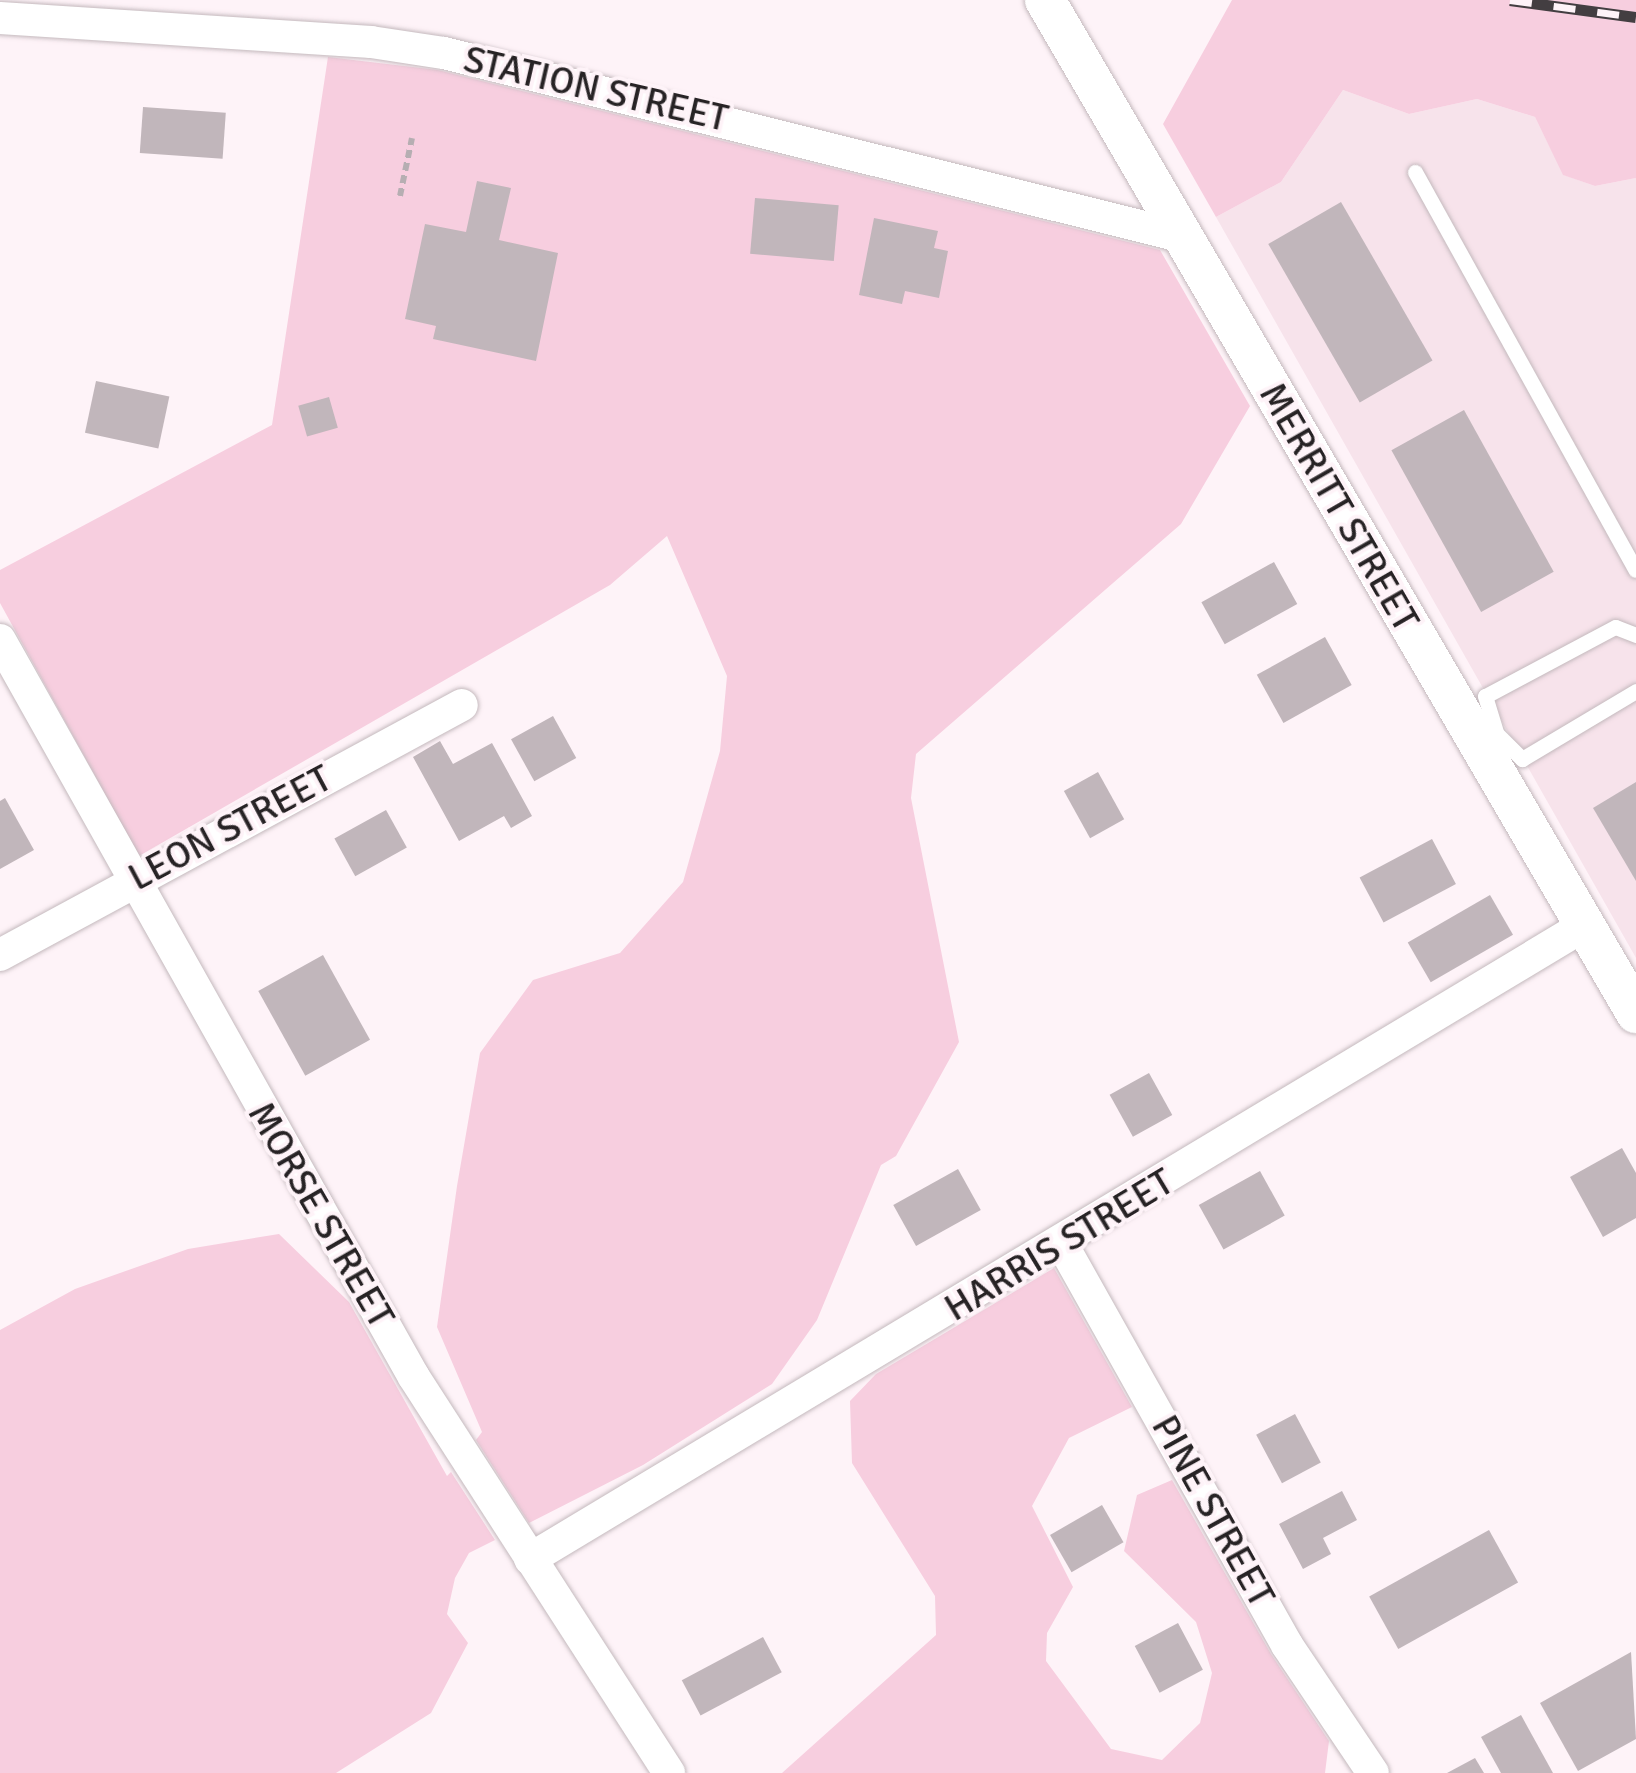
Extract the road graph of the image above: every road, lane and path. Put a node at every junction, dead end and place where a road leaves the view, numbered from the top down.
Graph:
1 (1045, 0) edge
2 (0, 18) edge
3 (412, 138) dead end
4 (1416, 172) dead end
5 (400, 196) dead end
6 (1180, 236) junction
7 (1636, 570) edge
8 (1636, 635) edge
9 (0, 640) edge
10 (1636, 691) edge
11 (462, 705) dead end
12 (1487, 739) junction
13 (130, 880) junction
14 (1584, 925) junction
15 (0, 954) edge
16 (1636, 1012) edge
17 (1062, 1244) junction
18 (530, 1559) junction
19 (669, 1773) edge
20 (1373, 1773) edge

1 - 6 street, MERRITT STREET
2 - 6 street, STATION STREET
3 - 5 path
4 - 7 lane
6 - 12 street, MERRITT STREET
8 - 12 lane
9 - 13 street, MORSE STREET
10 - 12 lane
11 - 13 street, LEON STREET
12 - 14 street, MERRITT STREET
13 - 15 street, LEON STREET
13 - 18 street, MORSE STREET
14 - 16 street, MERRITT STREET
14 - 17 street, HARRIS STREET
17 - 18 street, HARRIS STREET
17 - 20 street, PINE STREET
18 - 19 street, MORSE STREET

